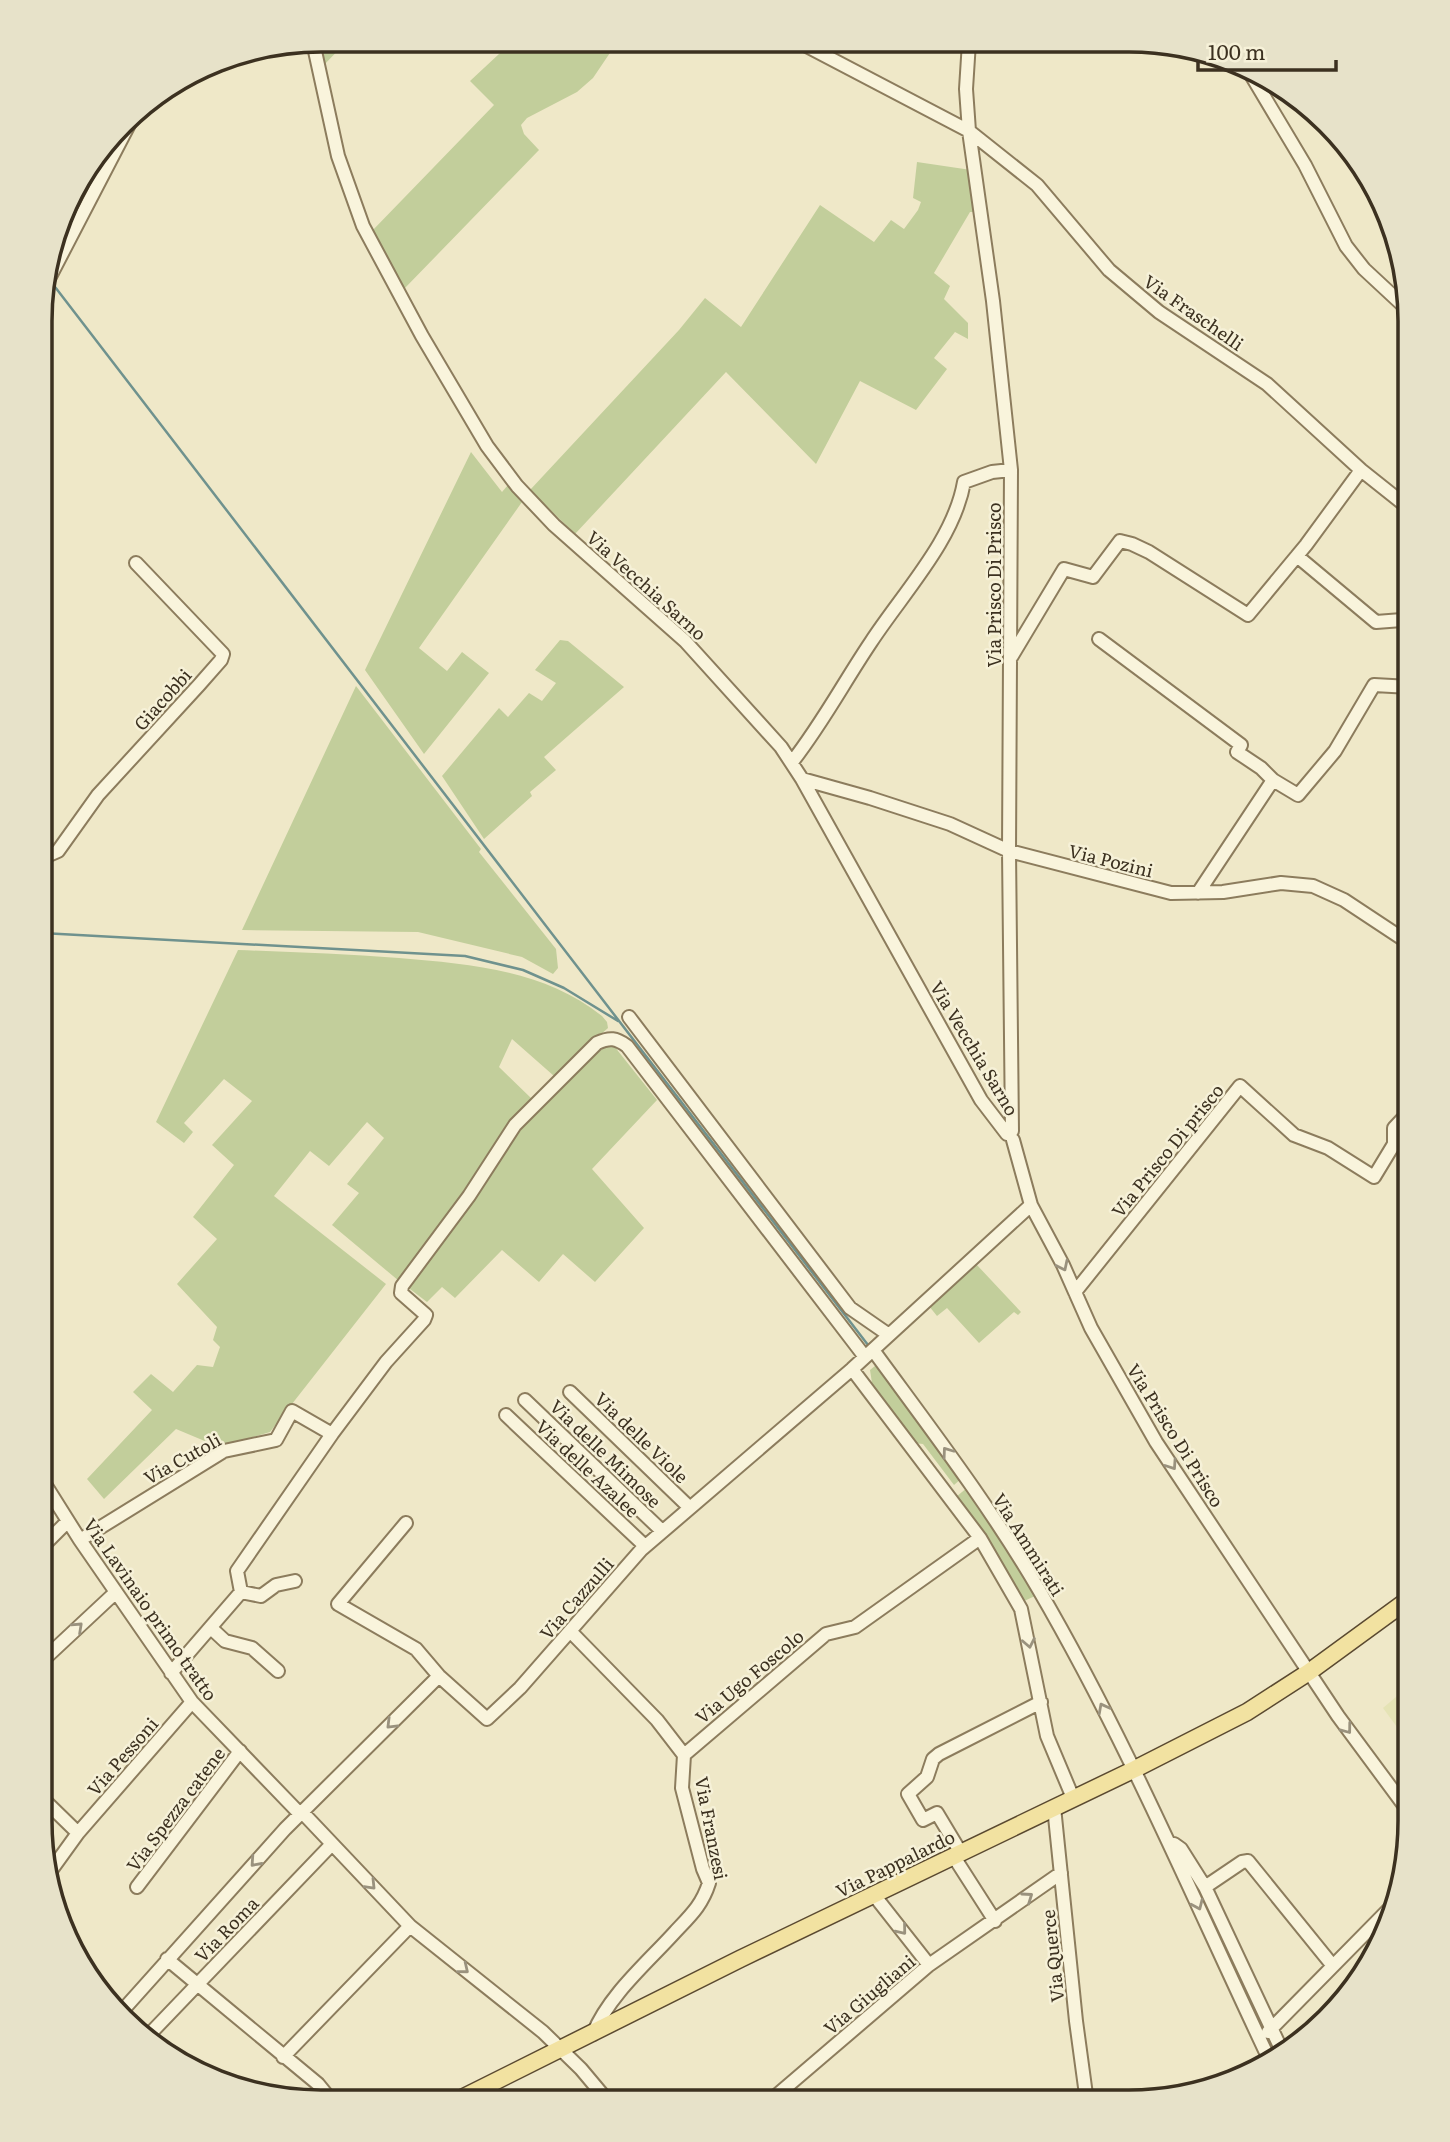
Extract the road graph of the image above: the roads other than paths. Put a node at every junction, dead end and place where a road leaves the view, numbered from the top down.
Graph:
1 (315, 52) edge
2 (818, 52) edge
3 (968, 52) edge
4 (1258, 86) edge
5 (969, 131) junction
6 (119, 145) edge
7 (61, 255) edge
8 (1396, 299) edge
9 (1011, 470) junction
10 (1361, 470) junction
11 (1398, 499) edge
12 (1297, 556) junction
13 (136, 563) dead end
14 (1398, 620) edge
15 (1098, 639) dead end
16 (1009, 660) junction
17 (1398, 686) edge
18 (792, 762) junction
19 (802, 779) junction
20 (1273, 780) junction
21 (1009, 851) junction
22 (52, 854) edge
23 (1198, 893) junction
24 (1398, 936) edge
25 (629, 1017) dead end
26 (1398, 1124) edge
27 (1011, 1135) junction
28 (1031, 1205) junction
29 (1075, 1292) junction
30 (889, 1335) junction
31 (869, 1353) junction
32 (852, 1369) junction
33 (570, 1392) dead end
34 (525, 1400) dead end
35 (506, 1415) dead end
36 (332, 1434) junction
37 (967, 1480) junction
38 (948, 1495) junction
39 (52, 1496) edge
40 (689, 1507) junction
41 (68, 1521) junction
42 (406, 1523) dead end
43 (662, 1531) junction
44 (52, 1537) edge
45 (980, 1538) junction
46 (80, 1540) junction
47 (645, 1546) junction
48 (295, 1581) dead end
49 (116, 1592) junction
50 (242, 1592) junction
51 (1044, 1599) junction
52 (1398, 1607) edge
53 (1021, 1609) junction
54 (211, 1628) junction
55 (570, 1631) junction
56 (52, 1651) edge
57 (278, 1671) dead end
58 (1309, 1672) junction
59 (171, 1673) junction
60 (439, 1676) junction
61 (192, 1702) junction
62 (1041, 1702) junction
63 (240, 1751) junction
64 (684, 1755) junction
65 (1135, 1769) junction
66 (1398, 1797) edge
67 (1073, 1798) junction
68 (1054, 1807) junction
69 (52, 1808) edge
70 (301, 1813) junction
71 (78, 1833) junction
72 (1170, 1843) junction
73 (332, 1844) junction
74 (958, 1855) junction
75 (56, 1862) edge
76 (1061, 1873) junction
77 (137, 1887) dead end
78 (1205, 1887) junction
79 (874, 1895) junction
80 (1378, 1920) edge
81 (995, 1921) junction
82 (410, 1926) junction
83 (167, 1959) junction
84 (929, 1965) junction
85 (1333, 1966) junction
86 (197, 1985) junction
87 (126, 2006) edge
88 (1272, 2029) junction
89 (153, 2030) edge
90 (593, 2034) junction
91 (1260, 2040) junction
92 (1279, 2044) edge
93 (561, 2050) junction
94 (1265, 2052) edge
95 (283, 2057) junction
96 (323, 2090) edge
97 (479, 2090) edge
98 (599, 2090) edge
99 (783, 2090) edge
100 (1085, 2090) edge

1 - 18 street, Via Vecchia Sarno
2 - 5 street, Via Fraschelli
3 - 5 street, Via Prisco Di Prisco
4 - 8 street
5 - 9 street, Via Prisco Di Prisco
5 - 10 street, Via Fraschelli
6 - 7 street
9 - 16 street, Via Prisco Di Prisco
9 - 18 street
10 - 11 street, Via Fraschelli
10 - 12 street
12 - 14 street
12 - 16 street
13 - 22 street, Giacobbi
15 - 20 street
16 - 21 street, Via Prisco Di Prisco
17 - 20 street
18 - 19 street, Via Vecchia Sarno
19 - 21 street, Via Pozini
19 - 27 street, Via Vecchia Sarno
20 - 23 street
21 - 23 street, Via Pozini
21 - 27 street, Via Prisco Di Prisco
23 - 24 street, Via Pozini
25 - 30 street
26 - 29 street, Via Prisco Di prisco
27 - 28 street, Via Prisco Di Prisco
28 -> 29 street, Via Prisco Di Prisco
28 - 30 street, Via Cazzulli
29 -> 58 street, Via Prisco Di Prisco
30 - 31 street, Via Cazzulli
31 - 32 street, Via Cazzulli
31 - 36 street, Via Ammirati
37 -> 31 street, Via Ammirati
32 - 38 street
32 - 40 street, Via Cazzulli
33 - 40 street, Via delle Viole
34 - 43 street, Via delle Mimose
35 - 47 street, Via delle Azalee
36 - 46 street, Via Cutoli
36 - 50 street
37 - 38 street
37 - 51 street, Via Ammirati
38 - 45 street
39 - 41 street, Via Lavinaio primo tratto
40 - 43 street, Via Cazzulli
41 - 44 street
41 - 46 street, Via Lavinaio primo tratto
42 - 60 street
43 - 47 street, Via Cazzulli
45 - 53 street
45 - 64 street, Via Ugo Foscolo
46 - 49 street, Via Lavinaio primo tratto
47 - 55 street, Via Cazzulli
48 - 50 street
56 -> 49 street
49 - 59 street, Via Lavinaio primo tratto
50 - 54 street
51 - 53 street
65 -> 51 street, Via Ammirati
52 - 58 main road, Via Pappalardo
53 -> 62 street
54 - 57 street
54 - 59 street
55 - 60 street, Via Cazzulli
55 - 64 street, Via Franzesi
58 - 65 main road, Via Pappalardo
58 -> 66 street, Via Prisco Di Prisco
59 - 61 street, Via Lavinaio primo tratto
60 -> 70 street
61 - 63 street, Via Lavinaio primo tratto
61 - 71 street, Via Pessoni
62 - 67 street
62 - 74 street
63 - 70 street, Via Lavinaio primo tratto
63 - 77 street, Via Spezza catene
64 - 90 street, Via Franzesi
65 - 67 main road, Via Pappalardo
65 - 72 street, Via Ammirati
67 - 68 main road, Via Pappalardo
68 - 74 main road, Via Pappalardo
68 - 76 street, Via Querce
69 - 71 street
70 - 73 street, Via Lavinaio primo tratto
70 -> 83 street
71 - 75 street, Via Pessoni
72 - 78 street
72 -> 91 street, Via Ammirati
73 -> 82 street, Via Lavinaio primo tratto
73 - 86 street, Via Roma
74 - 79 main road, Via Pappalardo
74 - 81 street
81 -> 76 street, Via Giugliani
76 - 100 street, Via Querce
78 - 85 street
78 - 88 street
79 -> 84 street
79 - 90 main road, Via Pappalardo
80 - 85 street
81 - 84 street, Via Giugliani
82 -> 93 street, Via Lavinaio primo tratto
82 - 95 street
83 - 86 street
83 - 87 street
84 - 99 street, Via Giugliani
85 - 88 street
86 - 89 street, Via Roma
86 - 95 street
88 - 91 street
88 - 92 street
90 - 93 main road, Via Pappalardo
91 - 94 street, Via Ammirati
93 - 97 main road, Via Pappalardo
93 - 98 street, Via Lavinaio primo tratto
95 - 96 street

